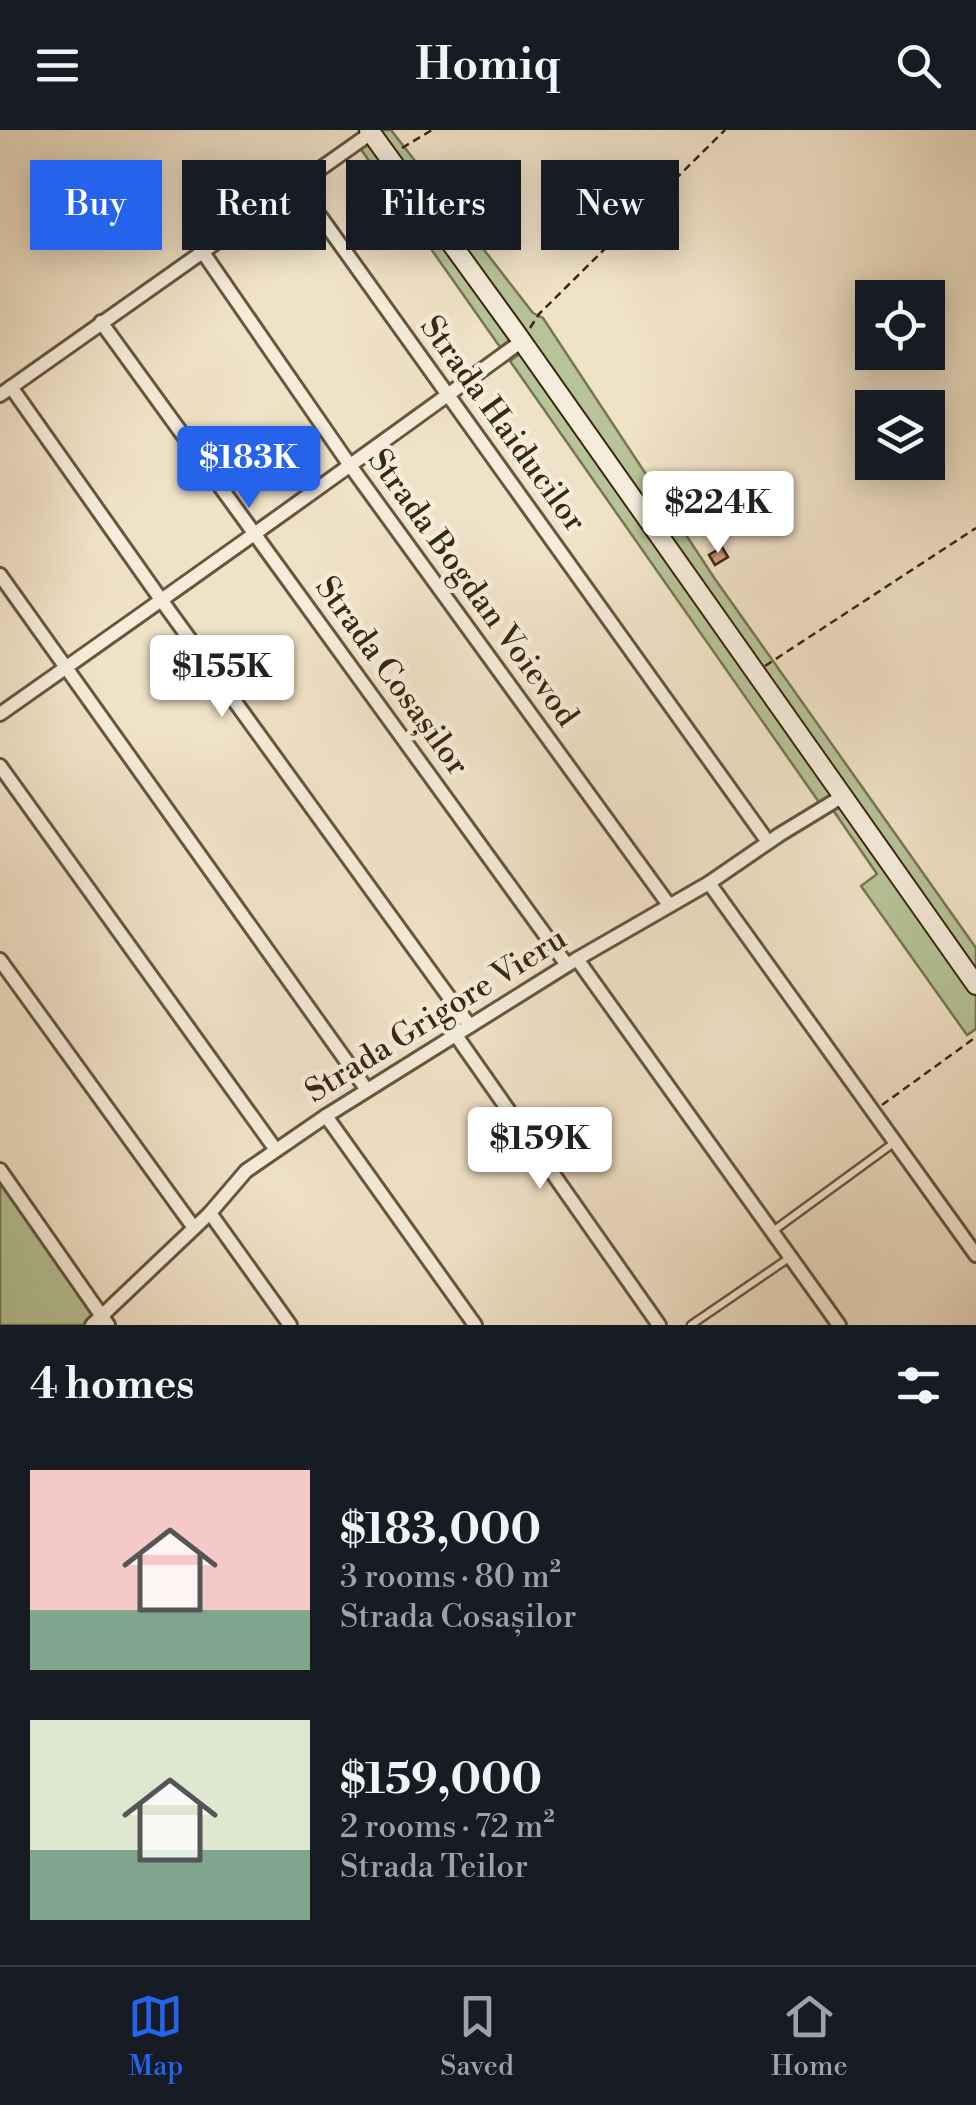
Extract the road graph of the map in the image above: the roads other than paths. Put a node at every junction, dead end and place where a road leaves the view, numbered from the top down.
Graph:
1 (370, 131) edge
2 (326, 163) edge
3 (326, 225) edge
4 (202, 251) joint
5 (101, 322) junction
6 (522, 342) junction
7 (6, 391) edge
8 (448, 395) junction
9 (349, 464) junction
10 (256, 533) junction
11 (0, 576) edge
12 (162, 601) junction
13 (65, 668) junction
14 (0, 714) edge
15 (0, 766) edge
16 (843, 796) junction
17 (768, 842) junction
18 (709, 883) junction
19 (670, 906) junction
20 (0, 960) edge
21 (572, 962) junction
22 (976, 985) edge
23 (470, 1026) junction
24 (456, 1034) junction
25 (367, 1090) junction
26 (326, 1116) junction
27 (895, 1142) junction
28 (276, 1150) junction
29 (0, 1170) edge
30 (210, 1212) junction
31 (194, 1228) junction
32 (772, 1232) junction
33 (976, 1255) edge
34 (790, 1257) junction
35 (101, 1322) edge
36 (290, 1325) edge
37 (475, 1325) edge
38 (659, 1325) edge
39 (691, 1325) edge
40 (839, 1325) edge

1 - 2 street
1 - 6 street
3 - 8 street, Strada Haiducilor
4 - 5 street
4 - 9 street, Strada Bogdan Voievod
5 - 7 street
5 - 10 street, Strada Cosașilor
6 - 8 street
6 - 16 street
7 - 12 street
8 - 9 street
8 - 17 street, Strada Haiducilor
9 - 10 street
9 - 19 street, Strada Bogdan Voievod
10 - 12 street
10 - 21 street, Strada Cosașilor
11 - 13 street
12 - 13 street
12 - 23 street
13 - 14 street
13 - 25 street
15 - 28 street
16 - 17 street, Strada Grigore Vieru
16 - 22 street
17 - 18 street, Strada Grigore Vieru
18 - 19 street, Strada Grigore Vieru
18 - 27 street
19 - 21 street, Strada Grigore Vieru
20 - 31 street
21 - 23 street, Strada Grigore Vieru
21 - 32 street, Strada Cosașilor
23 - 24 street, Strada Grigore Vieru
24 - 25 street, Strada Grigore Vieru
24 - 38 street
25 - 26 street, Strada Grigore Vieru
26 - 28 street, Strada Grigore Vieru
26 - 37 street
27 - 32 lane
27 - 33 street
28 - 30 street, Strada Grigore Vieru
29 - 35 street
30 - 31 street, Strada Grigore Vieru
30 - 36 street
31 - 35 street, Strada Grigore Vieru
32 - 34 street, Strada Cosașilor
34 - 39 lane
34 - 40 street, Strada Cosașilor

